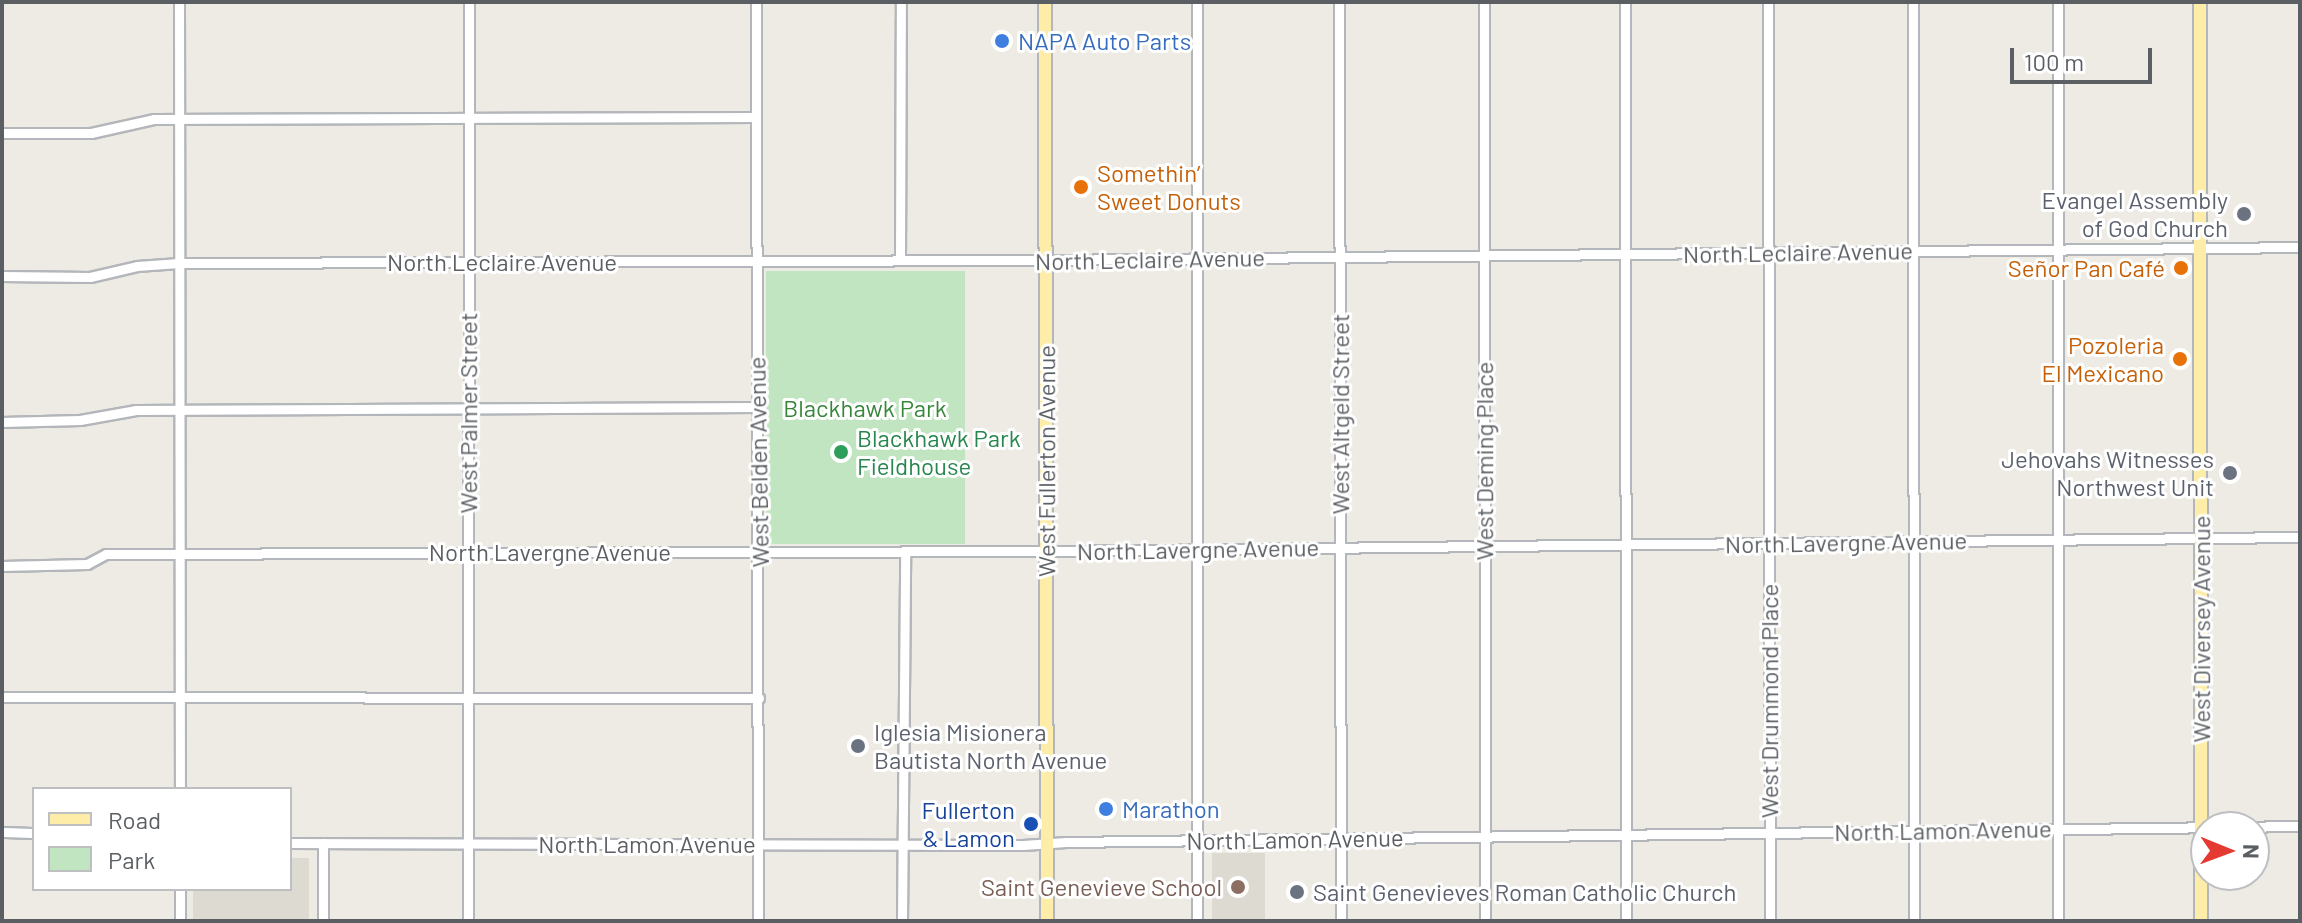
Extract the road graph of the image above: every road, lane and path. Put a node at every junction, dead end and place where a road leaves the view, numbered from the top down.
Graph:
1 (179, 2) edge
2 (469, 2) edge
3 (756, 2) edge
4 (901, 2) edge
5 (1045, 2) edge
6 (1197, 2) edge
7 (1339, 2) edge
8 (1484, 2) edge
9 (1625, 2) edge
10 (1768, 2) edge
11 (1913, 2) edge
12 (2058, 2) edge
13 (2200, 2) edge
14 (756, 117) junction
15 (468, 118) junction
16 (179, 119) junction
17 (2, 133) edge
18 (2300, 247) edge
19 (2200, 248) junction
20 (2058, 250) junction
21 (1913, 251) junction
22 (1768, 253) junction
23 (1626, 254) junction
24 (1484, 256) junction
25 (1340, 257) junction
26 (1197, 258) junction
27 (900, 260) junction
28 (1046, 260) junction
29 (756, 261) junction
30 (468, 262) junction
31 (179, 263) junction
32 (2, 276) edge
33 (756, 407) junction
34 (469, 408) junction
35 (179, 409) junction
36 (2, 422) edge
37 (2300, 537) edge
38 (2201, 538) junction
39 (2058, 540) junction
40 (1913, 542) junction
41 (1769, 543) junction
42 (1626, 545) junction
43 (1485, 546) junction
44 (1340, 548) junction
45 (1197, 549) junction
46 (905, 551) junction
47 (1046, 551) junction
48 (758, 552) junction
49 (468, 553) junction
50 (179, 554) junction
51 (2, 566) edge
52 (2, 697) edge
53 (180, 698) junction
54 (468, 698) junction
55 (759, 698) junction
56 (180, 787) edge
57 (2201, 811) edge
58 (2270, 826) edge
59 (2300, 826) edge
60 (2190, 827) edge
61 (2058, 828) junction
62 (1914, 830) junction
63 (2, 832) edge
64 (1770, 832) junction
65 (32, 833) edge
66 (1626, 834) junction
67 (1485, 836) junction
68 (1341, 838) junction
69 (1197, 840) junction
70 (292, 843) edge
71 (323, 843) junction
72 (468, 843) junction
73 (1047, 843) junction
74 (759, 845) junction
75 (903, 845) junction
76 (180, 891) edge
77 (2201, 891) edge
78 (180, 921) edge
79 (323, 921) edge
80 (468, 921) edge
81 (758, 921) edge
82 (902, 921) edge
83 (1047, 921) edge
84 (1197, 921) edge
85 (1341, 921) edge
86 (1485, 921) edge
87 (1626, 921) edge
88 (1770, 921) edge
89 (1914, 921) edge
90 (2058, 921) edge
91 (2201, 921) edge

1 - 16 street
2 - 15 street, West Palmer Street
3 - 14 street, West Belden Avenue
4 - 27 street
5 - 28 main road, West Fullerton Avenue
6 - 26 street
7 - 25 street, West Altgeld Street
8 - 24 street, West Deming Place
9 - 23 street
10 - 22 street, West Drummond Place
11 - 21 street
12 - 20 street
13 - 19 main road, West Diversey Avenue
14 - 15 street
14 - 29 street, West Belden Avenue
15 - 16 street
15 - 30 street, West Palmer Street
16 - 17 street
16 - 31 street
18 - 19 street, North Leclaire Avenue
19 - 20 street, North Leclaire Avenue
19 - 38 main road, West Diversey Avenue
20 - 21 street, North Leclaire Avenue
20 - 39 street
21 - 22 street, North Leclaire Avenue
21 - 40 street
22 - 23 street, North Leclaire Avenue
22 - 41 street, West Drummond Place
23 - 24 street, North Leclaire Avenue
23 - 42 street
24 - 25 street, North Leclaire Avenue
24 - 43 street, West Deming Place
25 - 26 street, North Leclaire Avenue
25 - 44 street, West Altgeld Street
26 - 28 street, North Leclaire Avenue
26 - 45 street
27 - 28 street, North Leclaire Avenue
27 - 29 street, North Leclaire Avenue
28 - 47 main road, West Fullerton Avenue
29 - 30 street, North Leclaire Avenue
29 - 33 street, West Belden Avenue
30 - 31 street, North Leclaire Avenue
30 - 34 street, West Palmer Street
31 - 32 street, North Leclaire Avenue
31 - 35 street
33 - 34 street
33 - 48 street, West Belden Avenue
34 - 35 street
34 - 49 street, West Palmer Street
35 - 36 street
35 - 50 street
37 - 38 street, North Lavergne Avenue
38 - 39 street, North Lavergne Avenue
38 - 57 main road, West Diversey Avenue
39 - 40 street, North Lavergne Avenue
39 - 61 street
40 - 41 street, North Lavergne Avenue
40 - 62 street
41 - 42 street, North Lavergne Avenue
41 - 64 street, West Drummond Place
42 - 43 street, North Lavergne Avenue
42 - 66 street
43 - 44 street, North Lavergne Avenue
43 - 67 street, West Deming Place
44 - 45 street, North Lavergne Avenue
44 - 68 street, West Altgeld Street
45 - 47 street, North Lavergne Avenue
45 - 69 street
46 - 47 street, North Lavergne Avenue
46 - 48 street, North Lavergne Avenue
46 - 75 street
47 - 73 main road, West Fullerton Avenue
48 - 49 street, North Lavergne Avenue
48 - 55 street, West Belden Avenue
49 - 50 street, North Lavergne Avenue
49 - 54 street, West Palmer Street
50 - 51 street, North Lavergne Avenue
50 - 53 street
52 - 53 street
53 - 54 street
53 - 56 street
54 - 55 street
54 - 72 street, West Palmer Street
55 - 74 street, West Belden Avenue
58 - 59 street, North Lamon Avenue
60 - 61 street, North Lamon Avenue
61 - 62 street, North Lamon Avenue
61 - 90 street
62 - 64 street, North Lamon Avenue
62 - 89 street
63 - 65 street
64 - 66 street, North Lamon Avenue
64 - 88 street, West Drummond Place
66 - 67 street, North Lamon Avenue
66 - 87 street
67 - 68 street, North Lamon Avenue
67 - 86 street, West Deming Place
68 - 69 street, North Lamon Avenue
68 - 85 street, West Altgeld Street
69 - 73 street, North Lamon Avenue
69 - 84 street
70 - 71 street, North Lamon Avenue
71 - 72 street, North Lamon Avenue
71 - 79 street
72 - 74 street, North Lamon Avenue
72 - 80 street, West Palmer Street
73 - 75 street, North Lamon Avenue
73 - 83 main road, West Fullerton Avenue
74 - 75 street, North Lamon Avenue
74 - 81 street, West Belden Avenue
75 - 82 street
76 - 78 street
77 - 91 main road, West Diversey Avenue

